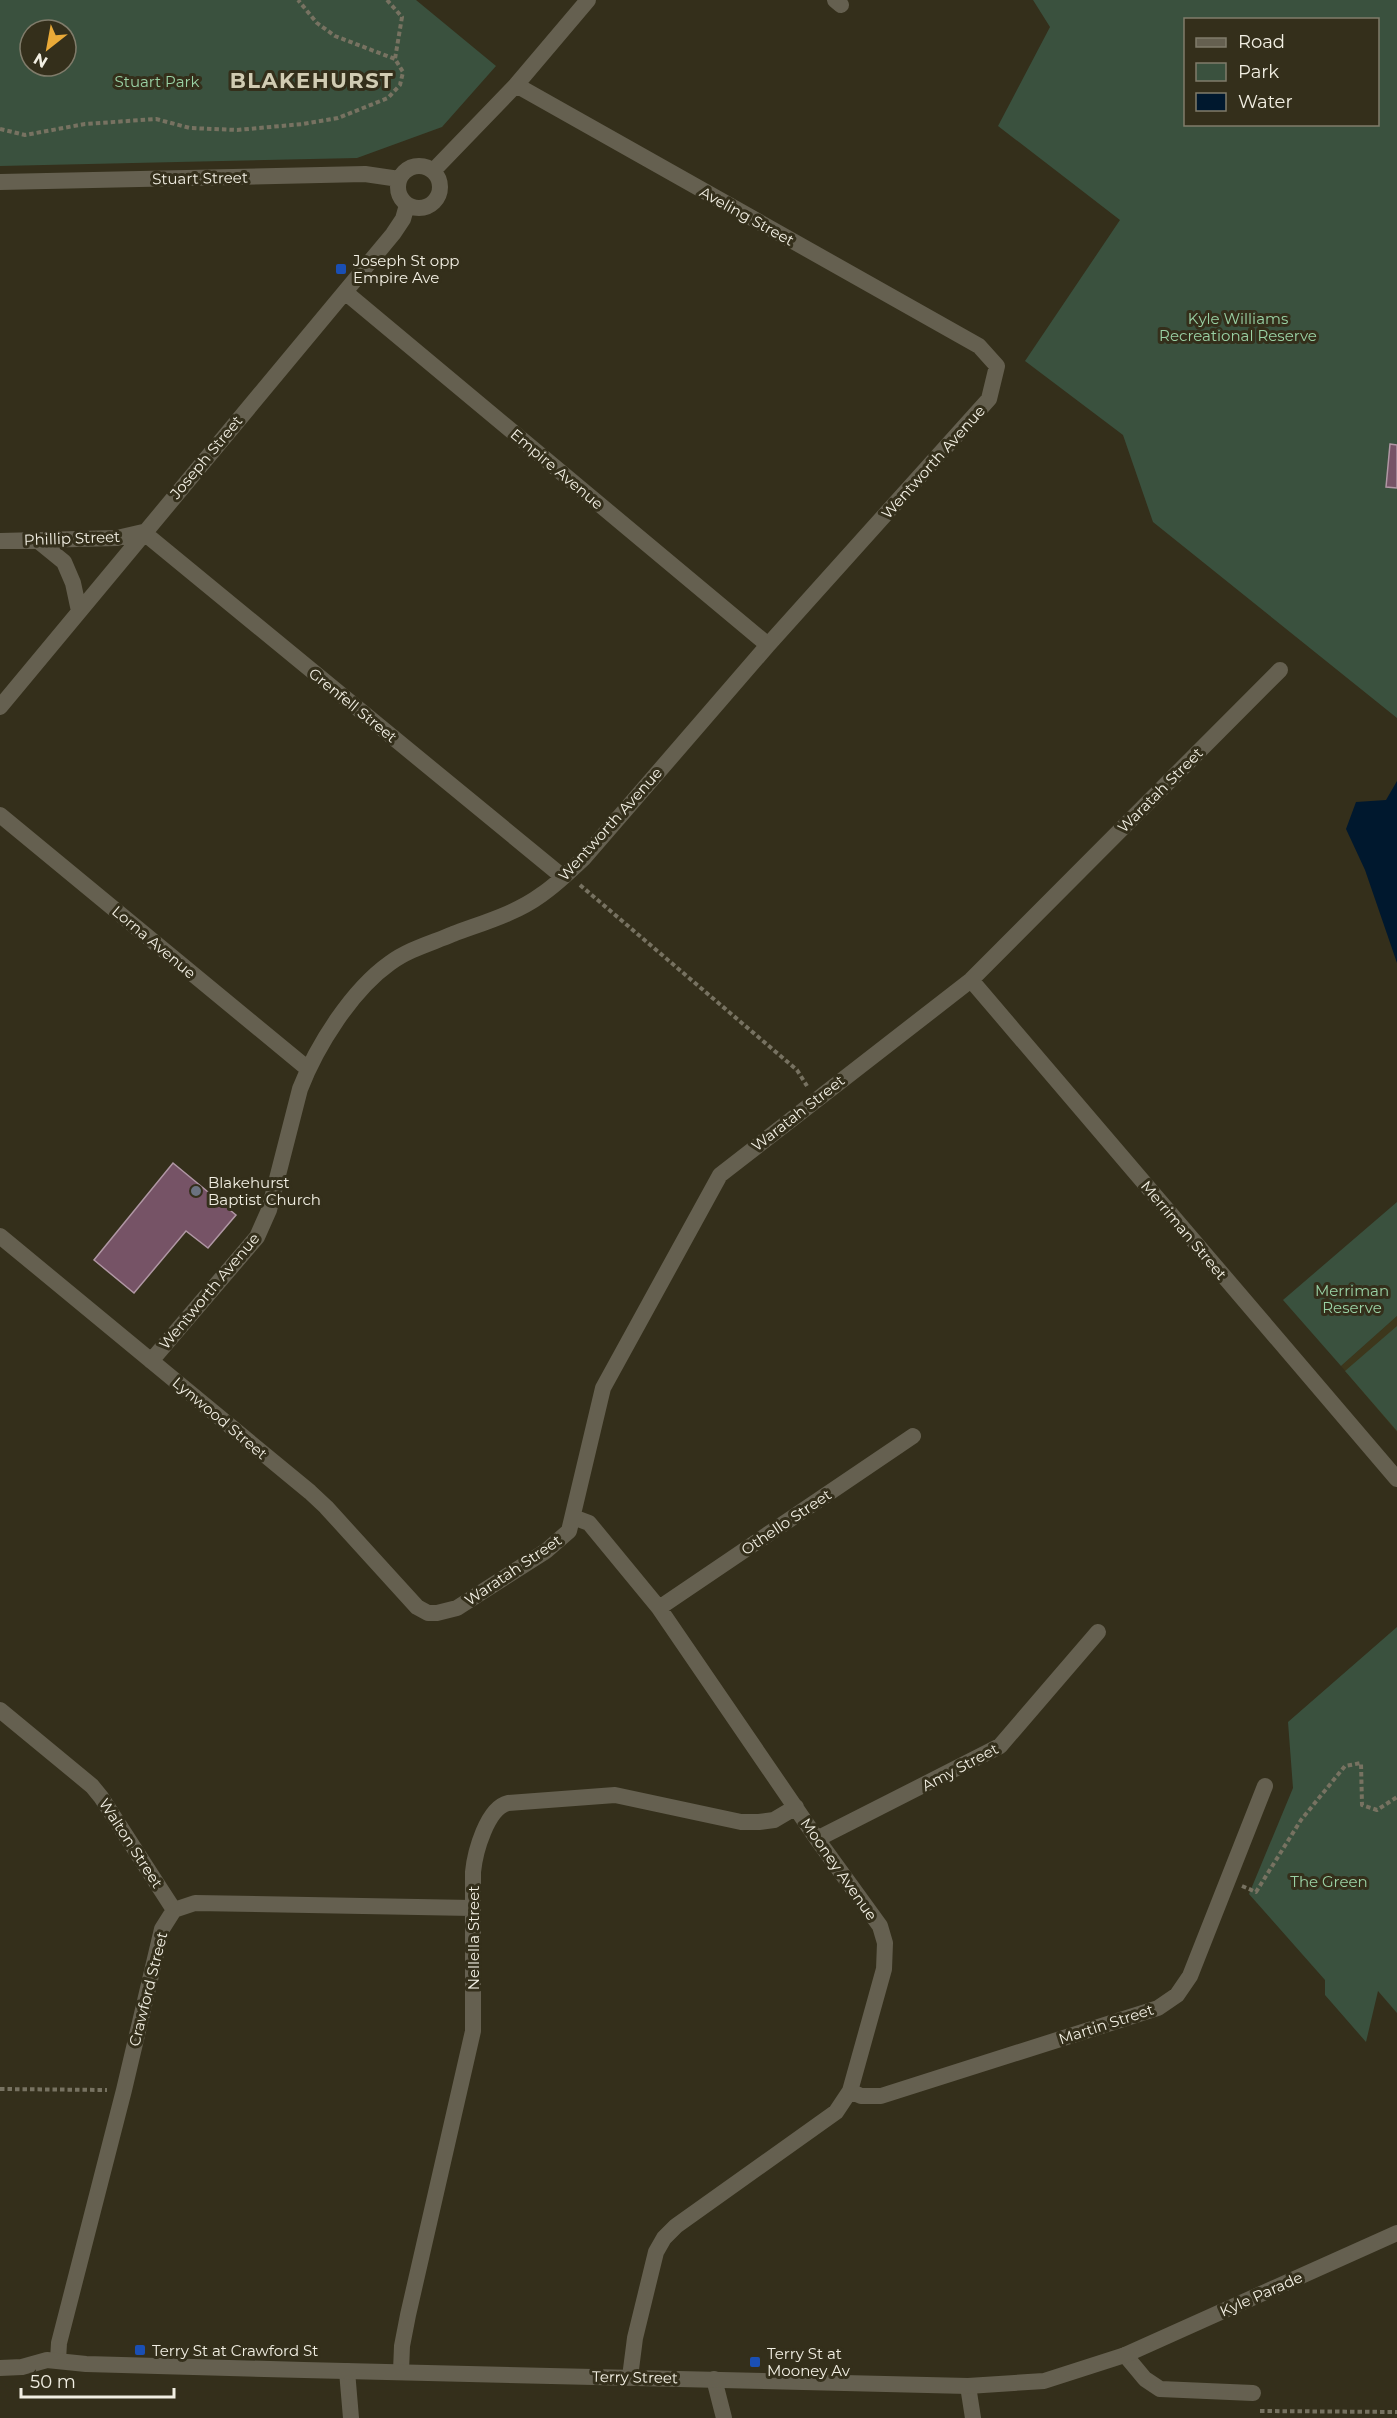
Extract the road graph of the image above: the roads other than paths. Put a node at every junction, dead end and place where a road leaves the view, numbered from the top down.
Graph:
1 (588, 0) edge
2 (516, 85) junction
3 (433, 171) junction
4 (399, 179) junction
5 (0, 182) edge
6 (407, 205) junction
7 (345, 292) junction
8 (979, 346) joint
9 (143, 532) junction
10 (37, 540) junction
11 (0, 541) edge
12 (79, 611) junction
13 (768, 645) junction
14 (1280, 670) dead end
15 (0, 707) edge
16 (0, 815) edge
17 (563, 878) junction
18 (970, 980) junction
19 (308, 1069) junction
20 (0, 1236) edge
21 (151, 1361) junction
22 (913, 1436) dead end
23 (1397, 1479) edge
24 (573, 1517) junction
25 (658, 1608) junction
26 (428, 1613) joint
27 (1098, 1632) dead end
28 (0, 1710) edge
29 (1265, 1786) dead end
30 (796, 1807) junction
31 (817, 1839) junction
32 (472, 1908) junction
33 (174, 1910) junction
34 (850, 2091) junction
35 (1397, 2233) edge
36 (1125, 2355) junction
37 (58, 2360) junction
38 (0, 2368) edge
39 (347, 2371) junction
40 (401, 2371) junction
41 (630, 2377) junction
42 (714, 2379) junction
43 (968, 2386) junction
44 (1252, 2393) dead end
45 (351, 2418) edge
46 (724, 2418) edge
47 (973, 2418) edge

1 - 2 street
2 - 3 street
2 - 8 street, Aveling Street
3 - 4 street
3 - 6 street
4 - 5 street, Stuart Street
4 - 6 street
6 - 7 street, Joseph Street
7 - 9 street, Joseph Street
7 - 13 street, Empire Avenue
8 - 13 street, Wentworth Avenue
9 - 10 street, Phillip Street
9 - 12 street, Joseph Street
9 - 17 street, Grenfell Street
10 - 11 street, Phillip Street
10 - 12 street
12 - 15 street, Joseph Street
13 - 17 street, Wentworth Avenue
14 - 18 street, Waratah Street
16 - 19 street, Lorna Avenue
17 - 19 street, Wentworth Avenue
18 - 23 street, Merriman Street
18 - 24 street, Waratah Street
19 - 21 street, Wentworth Avenue
20 - 21 street, Lynwood Street
21 - 26 street, Lynwood Street
22 - 25 street, Othello Street
24 - 25 street, Mooney Avenue
24 - 26 street, Waratah Street
25 - 30 street, Mooney Avenue
27 - 31 street, Amy Street
28 - 33 street, Walton Street
29 - 34 street, Martin Street
30 - 31 street, Mooney Avenue
30 - 32 street, Nellella Street
31 - 34 street, Mooney Avenue
32 - 33 street
32 - 40 street, Nellella Street
33 - 37 street, Crawford Street
34 - 41 street, Mooney Avenue
35 - 36 street, Kyle Parade
36 - 43 street, Terry Street
36 - 44 street
37 - 38 street, Terry Street
37 - 39 street, Terry Street
39 - 40 street, Terry Street
39 - 45 street
40 - 41 street, Terry Street
41 - 42 street, Terry Street
42 - 43 street, Terry Street
42 - 46 street
43 - 47 street

